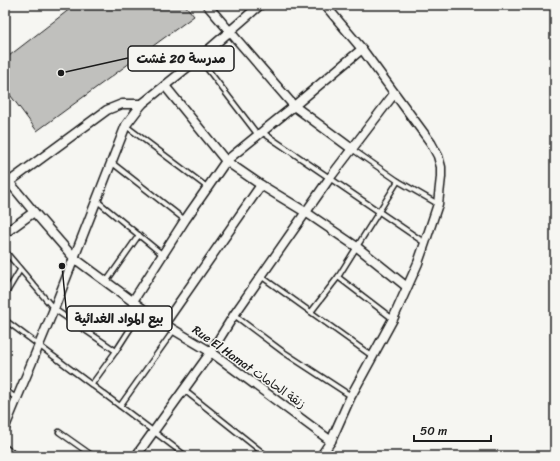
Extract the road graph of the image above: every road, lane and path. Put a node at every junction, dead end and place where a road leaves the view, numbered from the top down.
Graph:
1 (207, 5) edge
2 (260, 5) edge
3 (325, 5) edge
4 (229, 31) junction
5 (362, 49) junction
6 (199, 58) junction
7 (164, 86) junction
8 (394, 94) junction
9 (142, 104) junction
10 (294, 106) junction
11 (126, 125) junction
12 (260, 134) junction
13 (352, 149) junction
14 (226, 161) junction
15 (111, 162) junction
16 (329, 179) junction
17 (7, 180) edge
18 (398, 181) junction
19 (261, 185) junction
20 (207, 187) junction
21 (96, 200) junction
22 (438, 204) junction
23 (34, 212) junction
24 (306, 213) junction
25 (379, 213) junction
26 (185, 220) junction
27 (5, 233) edge
28 (139, 235) junction
29 (425, 243) junction
30 (357, 248) junction
31 (5, 251) edge
32 (164, 255) junction
33 (74, 258) junction
34 (20, 270) junction
35 (262, 276) junction
36 (338, 277) junction
37 (106, 282) junction
38 (407, 287) junction
39 (5, 295) edge
40 (133, 301) junction
41 (54, 309) junction
42 (143, 309) junction
43 (311, 312) junction
44 (234, 315) junction
45 (392, 319) junction
46 (5, 320) edge
47 (165, 323) junction
48 (174, 330) junction
49 (39, 345) junction
50 (116, 351) junction
51 (211, 352) junction
52 (372, 356) junction
53 (92, 384) junction
54 (5, 390) edge
55 (184, 390) junction
56 (351, 396) junction
57 (16, 398) junction
58 (120, 406) junction
59 (5, 427) edge
60 (154, 431) junction
61 (60, 432) dead end
62 (331, 441) junction
63 (5, 448) edge
64 (17, 456) edge
65 (93, 456) edge
66 (136, 456) edge
67 (186, 456) edge
68 (267, 456) edge
69 (321, 456) edge

1 - 4 street
2 - 4 street
3 - 5 street
4 - 6 street
4 - 10 street
5 - 8 street
5 - 10 street
6 - 7 street
6 - 12 lane
7 - 9 street
7 - 14 street
8 - 13 street
8 - 22 street
9 - 11 street
9 - 17 street
10 - 12 street
10 - 13 street
11 - 15 street
11 - 20 lane
12 - 14 street
12 - 16 lane
13 - 16 street
13 - 18 lane
14 - 19 street
14 - 20 street
15 - 21 street
15 - 26 lane
16 - 24 street
16 - 25 lane
17 - 23 street, Rue El Hamat زنقة الحامات
18 - 22 lane
18 - 25 lane
19 - 24 street
19 - 47 street
20 - 26 street
21 - 28 lane
21 - 33 street
22 - 29 street
23 - 27 street
23 - 33 street, Rue El Hamat زنقة الحامات
24 - 30 street
24 - 35 street
25 - 29 lane
25 - 30 lane
26 - 32 street
28 - 32 lane
28 - 37 lane
29 - 38 street
30 - 36 lane
30 - 38 street
31 - 34 lane
32 - 40 street
33 - 37 street, Rue El Hamat زنقة الحامات
33 - 41 street
34 - 39 lane
34 - 41 lane
35 - 43 lane
35 - 44 street
36 - 43 lane
36 - 45 lane
37 - 40 street, Rue El Hamat زنقة الحامات
38 - 45 street
40 - 42 street, Rue El Hamat زنقة الحامات
41 - 49 street
41 - 50 lane
42 - 47 street, Rue El Hamat زنقة الحامات
42 - 50 lane
43 - 52 lane
44 - 51 street
44 - 56 lane
45 - 52 street
46 - 49 lane
47 - 48 street, Rue El Hamat زنقة الحامات
48 - 51 street, Rue El Hamat زنقة الحامات
48 - 58 lane
49 - 53 lane
49 - 57 street
50 - 53 lane
51 - 55 street
51 - 62 street, Rue El Hamat زنقة الحامات
52 - 56 street
53 - 58 lane
54 - 57 lane
55 - 60 street
55 - 68 lane
56 - 62 street
57 - 59 street
58 - 60 lane
60 - 66 street
60 - 67 lane
61 - 65 lane
62 - 69 street
63 - 64 lane

